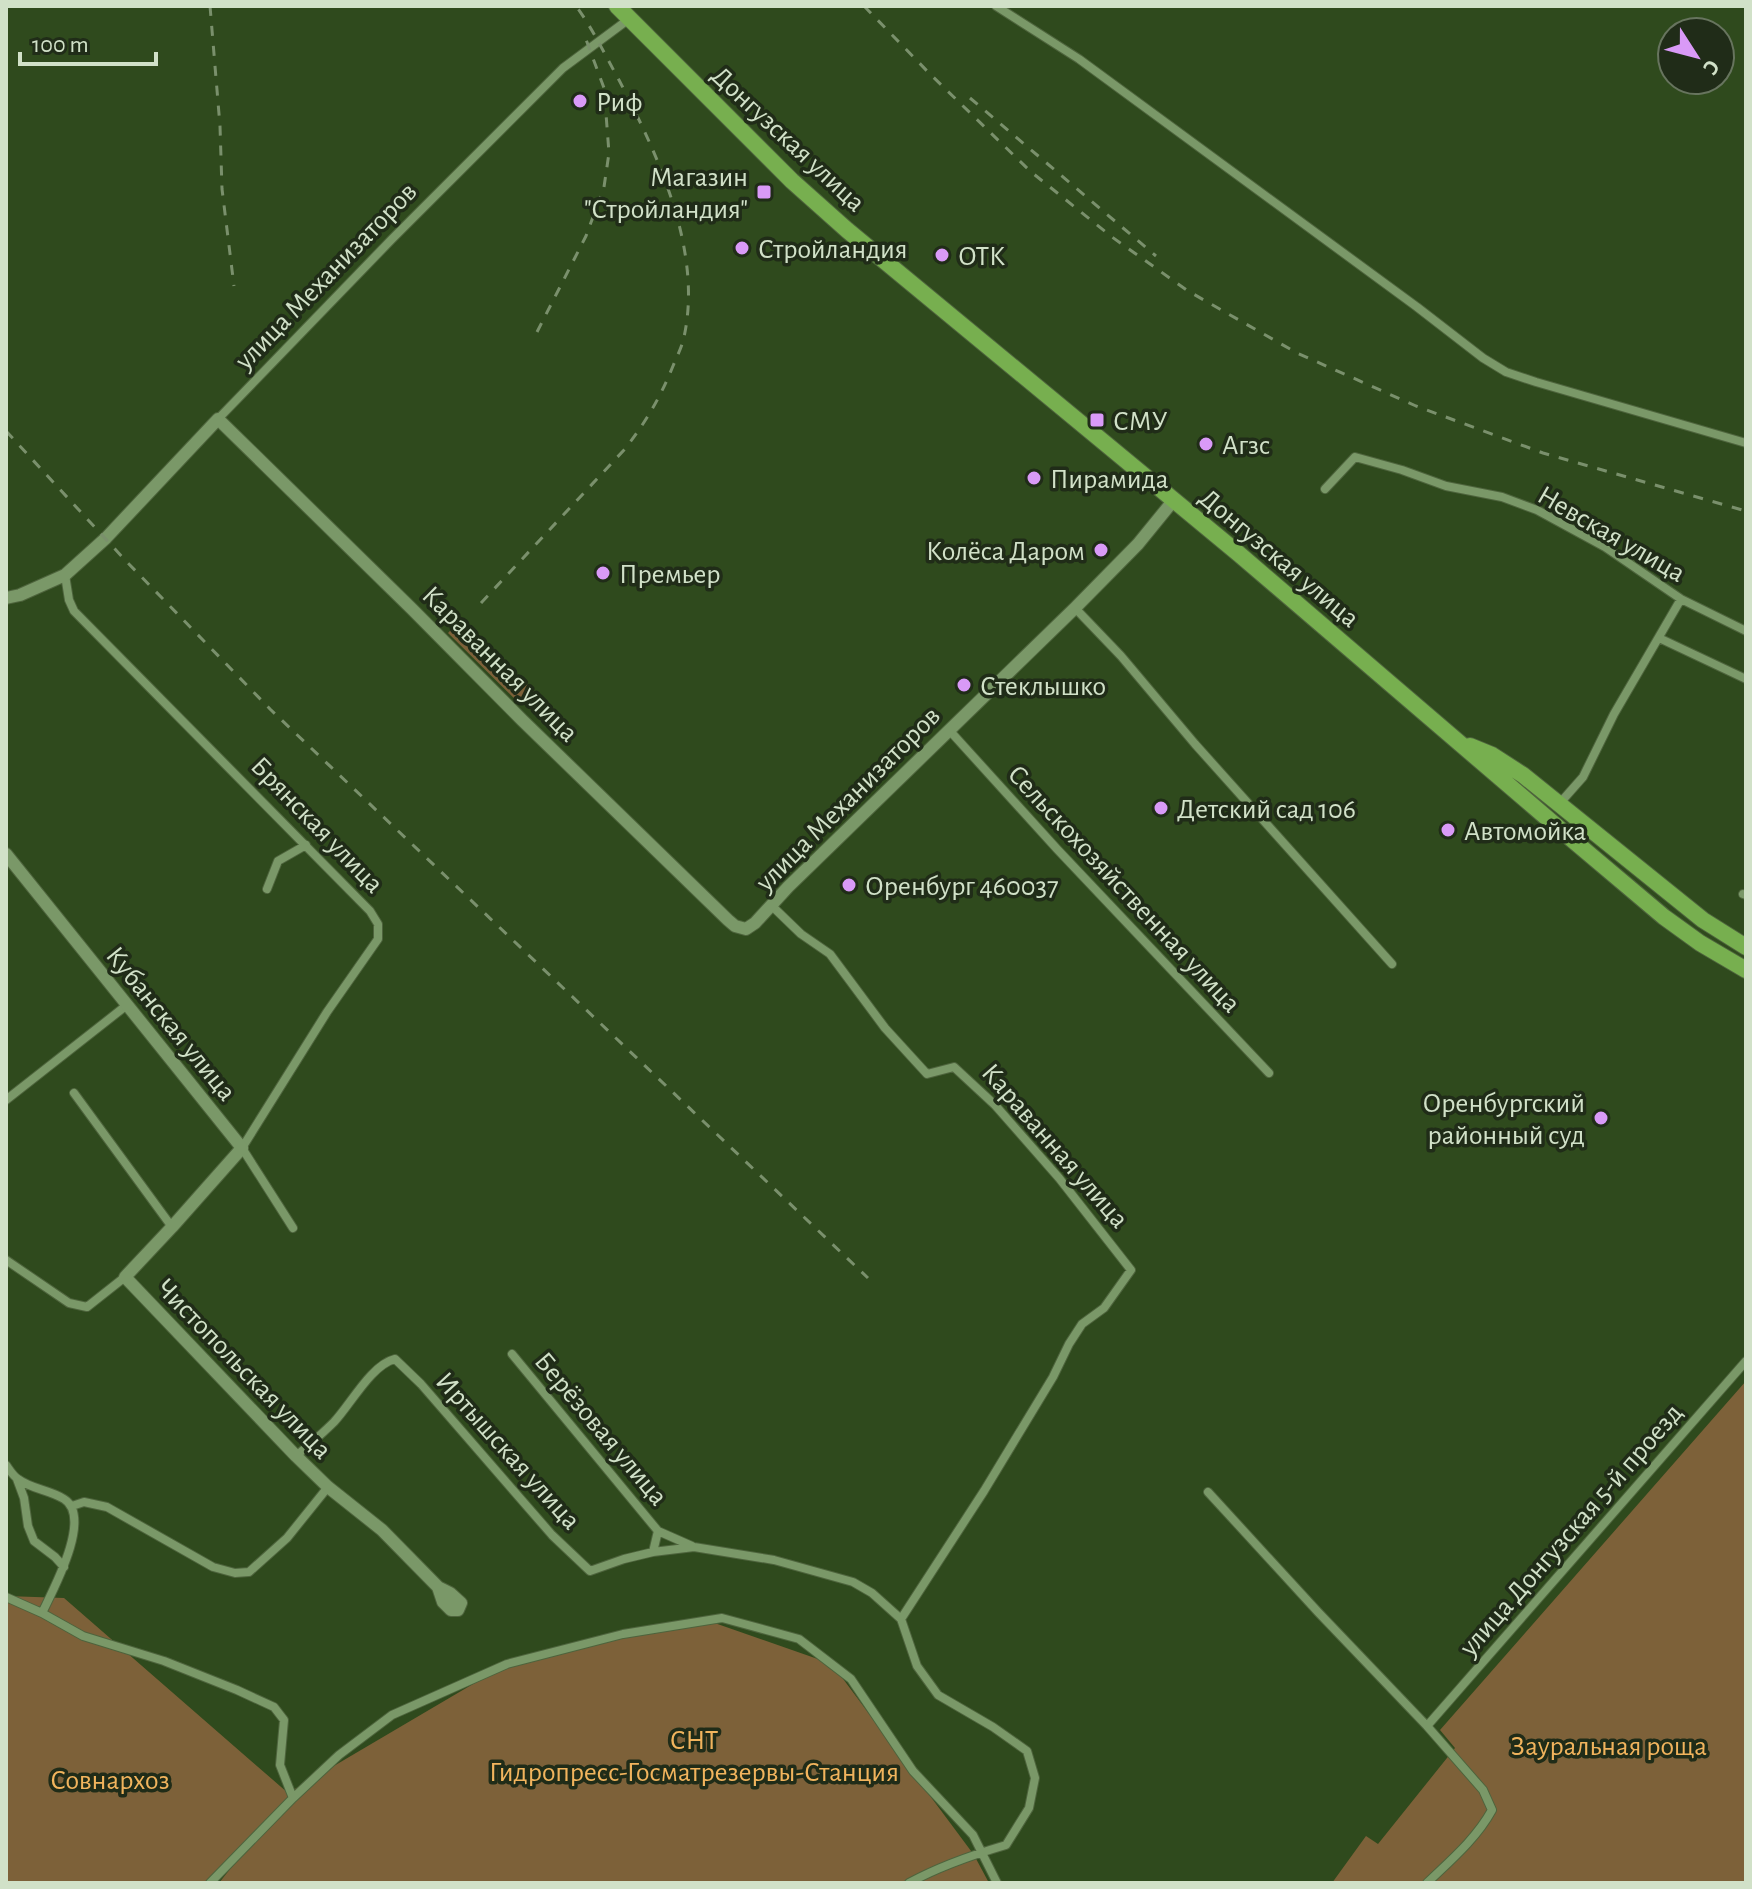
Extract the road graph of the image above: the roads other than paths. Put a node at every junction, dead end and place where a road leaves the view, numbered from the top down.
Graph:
1 (996, 6) edge
2 (624, 12) edge
3 (218, 419) junction
4 (1746, 443) edge
5 (1325, 489) dead end
6 (1173, 501) junction
7 (65, 575) junction
8 (6, 598) edge
9 (1681, 599) junction
10 (1075, 608) junction
11 (1746, 631) edge
12 (1659, 638) junction
13 (1746, 679) edge
14 (950, 731) junction
15 (1454, 738) junction
16 (1560, 803) junction
17 (306, 845) junction
18 (6, 854) edge
19 (267, 889) dead end
20 (772, 906) junction
21 (755, 923) joint
22 (1746, 947) edge
23 (1392, 964) dead end
24 (1746, 970) edge
25 (127, 1005) junction
26 (1269, 1073) dead end
27 (74, 1093) dead end
28 (6, 1100) edge
29 (242, 1148) junction
30 (172, 1227) junction
31 (293, 1228) dead end
32 (6, 1260) edge
33 (125, 1277) junction
34 (512, 1354) dead end
35 (1746, 1361) edge
36 (296, 1456) junction
37 (6, 1465) edge
38 (17, 1479) junction
39 (328, 1487) junction
40 (1208, 1492) dead end
41 (72, 1506) junction
42 (658, 1531) junction
43 (694, 1547) junction
44 (653, 1552) junction
45 (64, 1567) junction
46 (438, 1587) dead end
47 (6, 1597) edge
48 (42, 1613) junction
49 (901, 1619) junction
50 (1427, 1726) junction
51 (293, 1798) junction
52 (982, 1852) junction
53 (210, 1883) edge
54 (909, 1883) edge
55 (997, 1883) edge
56 (1427, 1883) edge

1 - 4 street
2 - 3 street, улица Механизаторов
2 - 6 highway, Донгузская улица
3 - 7 street, улица Механизаторов
3 - 21 street, Караванная улица
5 - 9 street, Невская улица
6 - 10 street, улица Механизаторов
6 - 15 highway, Донгузская улица
7 - 8 street, улица Механизаторов
7 - 17 street, Брянская улица
9 - 11 street, Невская улица
9 - 12 street
10 - 14 street, улица Механизаторов
10 - 23 street
12 - 13 street
12 - 16 street
14 - 20 street, улица Механизаторов
14 - 26 street, Сельскохозяйственная улица
15 - 16 highway
15 - 24 highway, Донгузская улица
16 - 22 highway
17 - 19 street
17 - 29 street, Брянская улица
18 - 25 street, Кубанская улица
20 - 21 street, улица Механизаторов
20 - 49 street, Караванная улица
25 - 28 street
25 - 29 street, Кубанская улица
27 - 30 street
29 - 30 street, Брянская улица
29 - 31 street, Кубанская улица
30 - 33 street, Брянская улица
32 - 33 street, Чистопольская улица
33 - 36 street, Чистопольская улица
34 - 42 street, Берёзовая улица
35 - 50 street, улица Донгузская 5-й проезд
36 - 39 street, Чистопольская улица
36 - 44 street, Иртышская улица
37 - 38 street
38 - 41 street
38 - 45 street
39 - 41 street
39 - 46 street, Чистопольская улица
40 - 50 street
41 - 45 street
42 - 43 street
42 - 44 street
43 - 44 street
43 - 49 street
45 - 48 street
47 - 48 street
48 - 51 street
49 - 52 street
50 - 56 street
51 - 52 street
51 - 53 street
52 - 54 street
52 - 55 street

